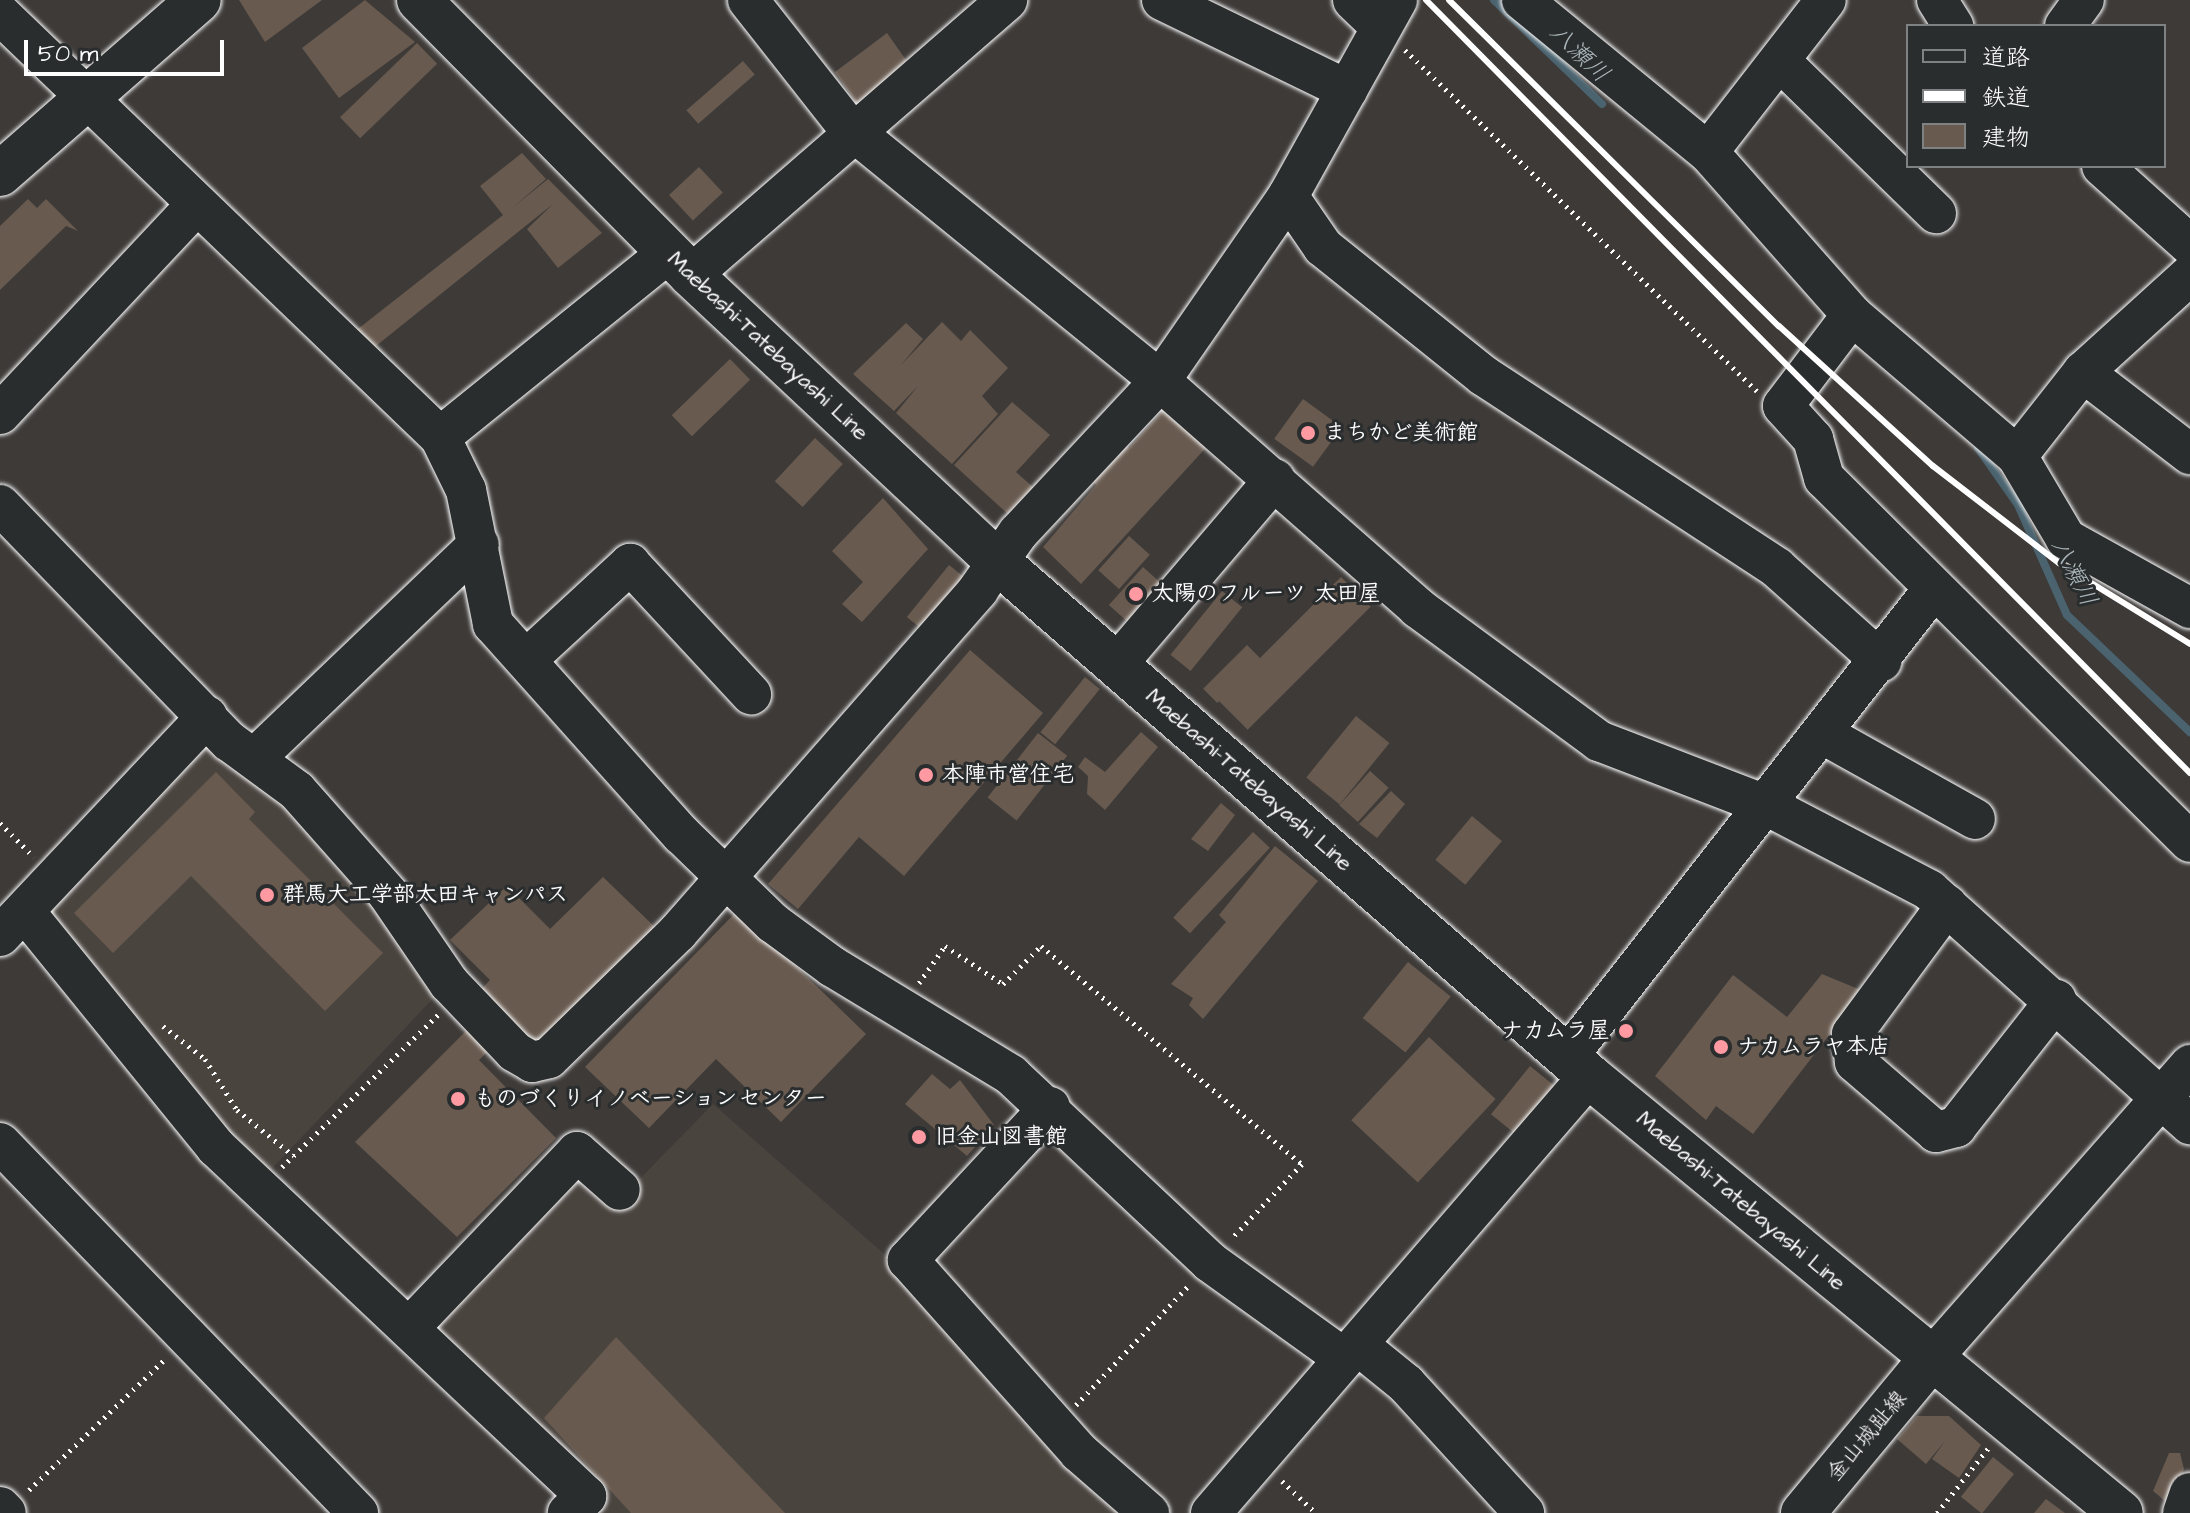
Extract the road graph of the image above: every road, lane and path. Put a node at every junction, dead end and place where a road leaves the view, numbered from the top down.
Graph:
1 (199, 0) edge
2 (419, 0) edge
3 (748, 0) edge
4 (1162, 0) edge
5 (1522, 0) edge
6 (1826, 0) edge
7 (1937, 0) edge
8 (2084, 0) edge
9 (997, 2) edge
10 (0, 14) edge
11 (1381, 16) edge
12 (1952, 24) edge
13 (2066, 24) edge
14 (1780, 61) junction
15 (1347, 90) junction
16 (83, 96) junction
17 (855, 133) junction
18 (1708, 152) junction
19 (2105, 168) edge
20 (0, 174) edge
21 (1288, 196) junction
22 (197, 204) junction
23 (1936, 213) dead end
24 (2186, 231) edge
25 (680, 263) junction
26 (2190, 275) edge
27 (1852, 315) junction
28 (2083, 372) junction
29 (1160, 381) junction
30 (1783, 406) junction
31 (0, 414) edge
32 (440, 437) junction
33 (2190, 454) edge
34 (2017, 456) junction
35 (1275, 479) junction
36 (0, 505) edge
37 (479, 544) junction
38 (998, 562) junction
39 (1932, 591) junction
40 (2190, 608) edge
41 (526, 660) junction
42 (1881, 661) junction
43 (1117, 664) junction
44 (751, 694) dead end
45 (207, 716) junction
46 (1823, 734) junction
47 (256, 757) junction
48 (1766, 805) junction
49 (1975, 819) dead end
50 (0, 823) edge
51 (2190, 842) edge
52 (728, 877) junction
53 (57, 881) junction
54 (1947, 905) junction
55 (12, 924) edge
56 (2056, 1000) junction
57 (903, 1007) junction
58 (439, 1014) dead end
59 (152, 1018) dead end
60 (2190, 1065) edge
61 (1578, 1066) junction
62 (2164, 1095) junction
63 (1050, 1107) junction
64 (2190, 1124) edge
65 (0, 1143) edge
66 (294, 1156) junction
67 (262, 1188) junction
68 (620, 1190) dead end
69 (1210, 1262) junction
70 (409, 1328) junction
71 (187, 1337) junction
72 (1350, 1351) junction
73 (1931, 1359) junction
74 (2008, 1424) junction
75 (1057, 1426) junction
76 (1258, 1459) junction
77 (2190, 1493) edge
78 (0, 1507) edge
79 (6, 1513) edge
80 (358, 1513) edge
81 (568, 1513) edge
82 (1149, 1513) edge
83 (1211, 1513) edge
84 (1316, 1513) edge
85 (1524, 1513) edge
86 (1803, 1513) edge
87 (1937, 1513) edge
88 (2121, 1513) edge
89 (2183, 1513) edge

1 - 16 main road
2 - 25 main road, Maebashi-Tatebayashi Line
3 - 17 street
4 - 15 street
5 - 18 street
6 - 14 street
7 - 12 street
8 - 13 street
9 - 17 street
10 - 16 street
11 - 15 street
11 - 30 path
14 - 18 street
14 - 23 street
15 - 21 street
16 - 20 main road
16 - 22 street
17 - 25 street
17 - 29 street
18 - 27 street
19 - 24 street
21 - 29 street
21 - 42 street
22 - 31 street
22 - 32 street
25 - 32 street
25 - 38 main road, Maebashi-Tatebayashi Line
26 - 28 street
27 - 30 street
27 - 34 street
28 - 33 street
28 - 34 street
29 - 35 street
29 - 38 street
30 - 39 street
32 - 37 street
34 - 40 street
35 - 43 street
35 - 48 street
36 - 45 street
37 - 41 street
37 - 47 street
38 - 43 main road, Maebashi-Tatebayashi Line
38 - 52 street
39 - 42 street
39 - 51 street
41 - 44 street
41 - 52 street
42 - 46 street
43 - 61 main road, Maebashi-Tatebayashi Line
45 - 47 street
45 - 53 street
46 - 48 street
46 - 49 street
47 - 52 street
48 - 54 street
48 - 61 street
50 - 53 path
52 - 57 street
53 - 55 street
54 - 56 street
54 - 56 street
55 - 67 street
56 - 62 street
57 - 63 street
57 - 69 path
58 - 66 path
59 - 66 path
60 - 62 street
61 - 72 street
61 - 73 main road, Maebashi-Tatebayashi Line
62 - 64 street
62 - 73 street
63 - 69 street
63 - 75 street
65 - 71 street
66 - 67 path
67 - 70 street
68 - 70 street
69 - 72 street
69 - 75 path
70 - 81 street
71 - 79 path
71 - 80 street
72 - 76 street
72 - 85 street
73 - 74 main road, Maebashi-Tatebayashi Line
73 - 86 main road, 金山城趾線
74 - 87 path
74 - 88 main road, Maebashi-Tatebayashi Line
75 - 82 street
76 - 83 street
76 - 84 path
77 - 89 street
78 - 79 street

